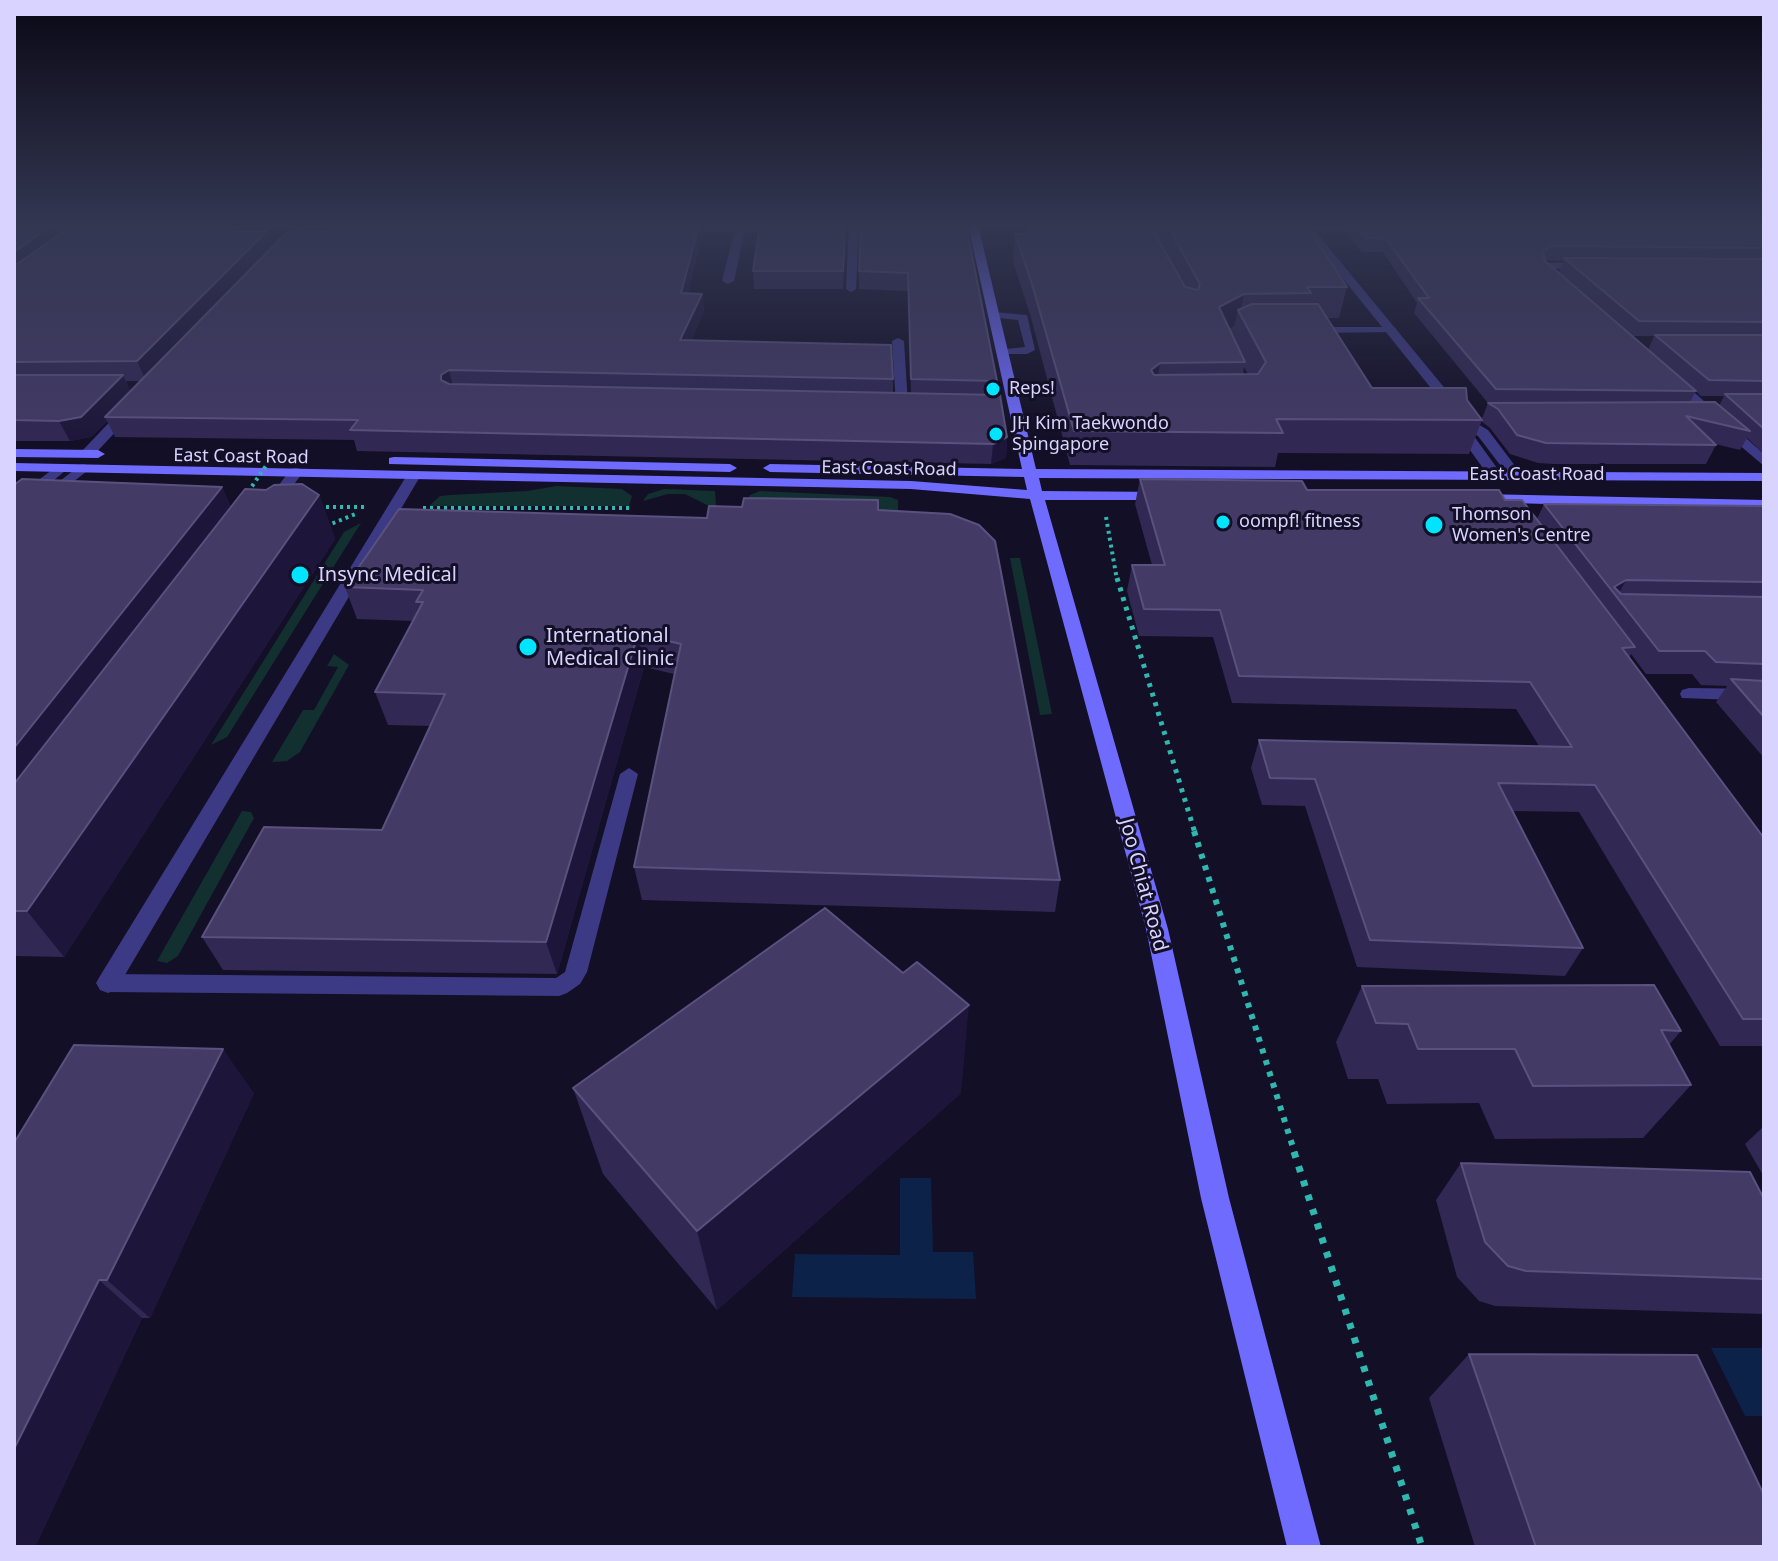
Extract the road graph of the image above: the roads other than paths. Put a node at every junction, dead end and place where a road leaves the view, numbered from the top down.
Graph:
1 (989, 298) edge
2 (1365, 298) edge
3 (993, 315) junction
4 (1299, 330) edge
5 (1392, 330) junction
6 (898, 341) dead end
7 (1001, 352) junction
8 (1664, 373) edge
9 (141, 397) edge
10 (1699, 403) junction
11 (1725, 403) edge
12 (887, 405) edge
13 (902, 405) junction
14 (916, 406) edge
15 (1680, 414) edge
16 (1711, 414) junction
17 (1465, 416) junction
18 (14, 453) edge
19 (84, 461) junction
20 (1764, 462) edge
21 (14, 467) edge
22 (60, 468) junction
23 (296, 472) junction
24 (1030, 473) junction
25 (414, 475) junction
26 (1495, 475) junction
27 (1515, 475) junction
28 (1764, 477) edge
29 (1035, 495) junction
30 (1177, 496) edge
31 (1456, 499) edge
32 (1503, 499) junction
33 (1764, 505) edge
34 (14, 507) edge
35 (263, 517) edge
36 (1521, 523) edge
37 (14, 524) edge
38 (1689, 694) dead end
39 (1764, 695) edge
40 (629, 774) dead end
41 (108, 983) joint
42 (1304, 1547) edge

1 - 3 main road, Joo Chiat Road
2 - 5 street
3 - 7 main road, Joo Chiat Road
3 - 7 lane
4 - 5 lane
5 - 17 street
6 - 13 lane
7 - 24 main road, Joo Chiat Road
8 - 10 street
9 - 19 street
10 - 11 street
10 - 16 street
12 - 13 lane
13 - 14 lane
15 - 16 street
16 - 20 street
17 - 26 street
17 - 27 street
18 - 19 main road, East Coast Road
19 - 22 main road, East Coast Road
19 - 23 main road, East Coast Road
19 - 24 main road, East Coast Road
19 - 37 street
21 - 22 main road, East Coast Road
22 - 34 street
23 - 25 main road, East Coast Road
23 - 35 lane
24 - 26 main road, East Coast Road
24 - 29 main road, Joo Chiat Road
25 - 29 main road, East Coast Road
25 - 41 street
26 - 27 main road, East Coast Road
27 - 28 main road, East Coast Road
29 - 30 main road, East Coast Road
29 - 42 main road, Joo Chiat Road
31 - 32 main road, East Coast Road
32 - 33 main road, East Coast Road
32 - 36 street, East Coast Road
38 - 39 street
40 - 41 lane

